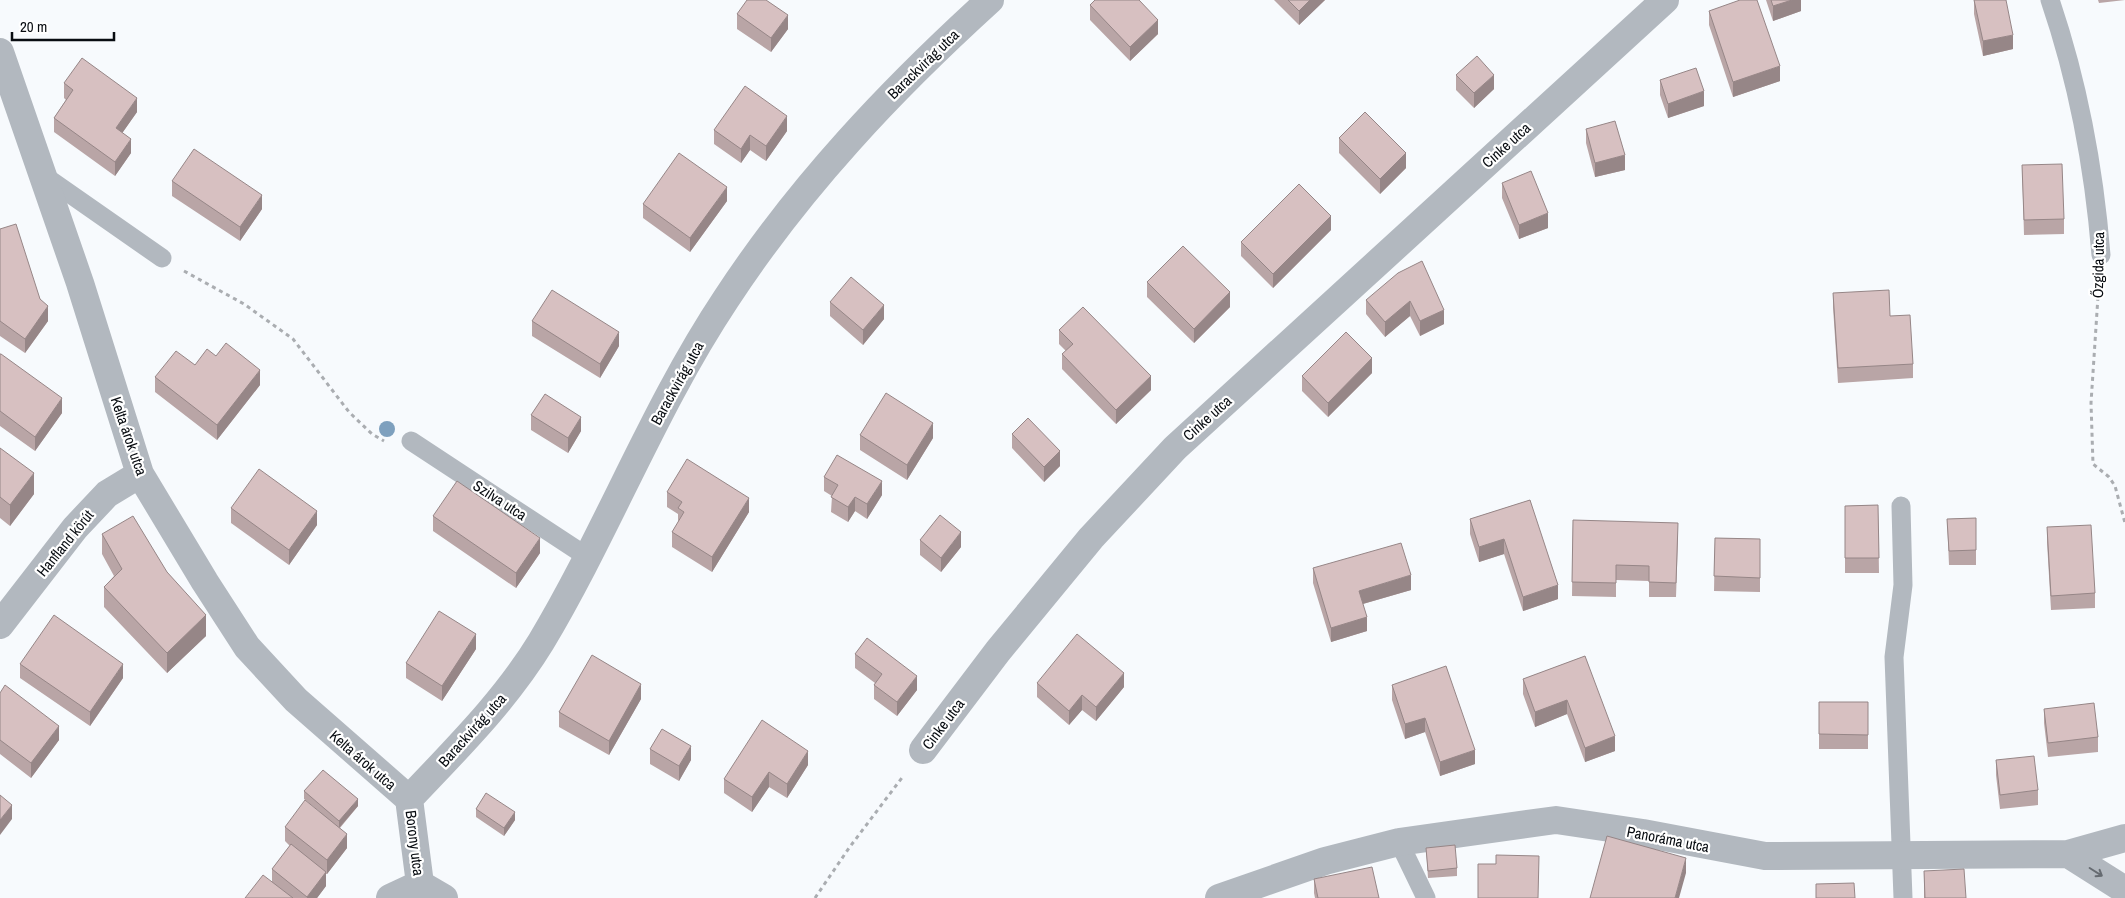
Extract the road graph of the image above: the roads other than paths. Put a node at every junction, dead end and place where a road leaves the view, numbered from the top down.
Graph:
1 (990, 0) edge
2 (1665, 0) edge
3 (2050, 0) edge
4 (0, 52) edge
5 (43, 175) junction
6 (2101, 255) road end
7 (162, 258) road end
8 (411, 441) road end
9 (140, 474) junction
10 (1901, 506) dead end
11 (588, 558) junction
12 (0, 625) edge
13 (923, 750) road end
14 (409, 799) junction
15 (2125, 838) edge
16 (1399, 842) junction
17 (2068, 854) junction
18 (1900, 856) junction
19 (420, 884) junction
20 (2125, 890) edge
21 (390, 898) edge
22 (444, 898) edge
23 (1219, 898) edge
24 (1426, 898) edge
25 (1904, 898) edge

1 - 11 street, Barackvirág utca
2 - 13 street, Cinke utca
3 - 6 lane, Őzgida utca
4 - 5 street, Kelta árok utca
5 - 7 lane
5 - 9 street, Kelta árok utca
8 - 11 lane, Szilva utca
9 - 12 street, Hanfland körút
9 - 14 street, Kelta árok utca
10 - 18 lane
11 - 14 street, Barackvirág utca
14 - 19 street, Borony utca
15 - 17 street, Panoráma utca
16 - 18 street, Panoráma utca
16 - 23 street, Panoráma utca
16 - 24 lane
17 - 18 street, Panoráma utca
17 -> 20 street
18 - 25 lane
19 - 21 street, Borony utca
19 - 22 street

